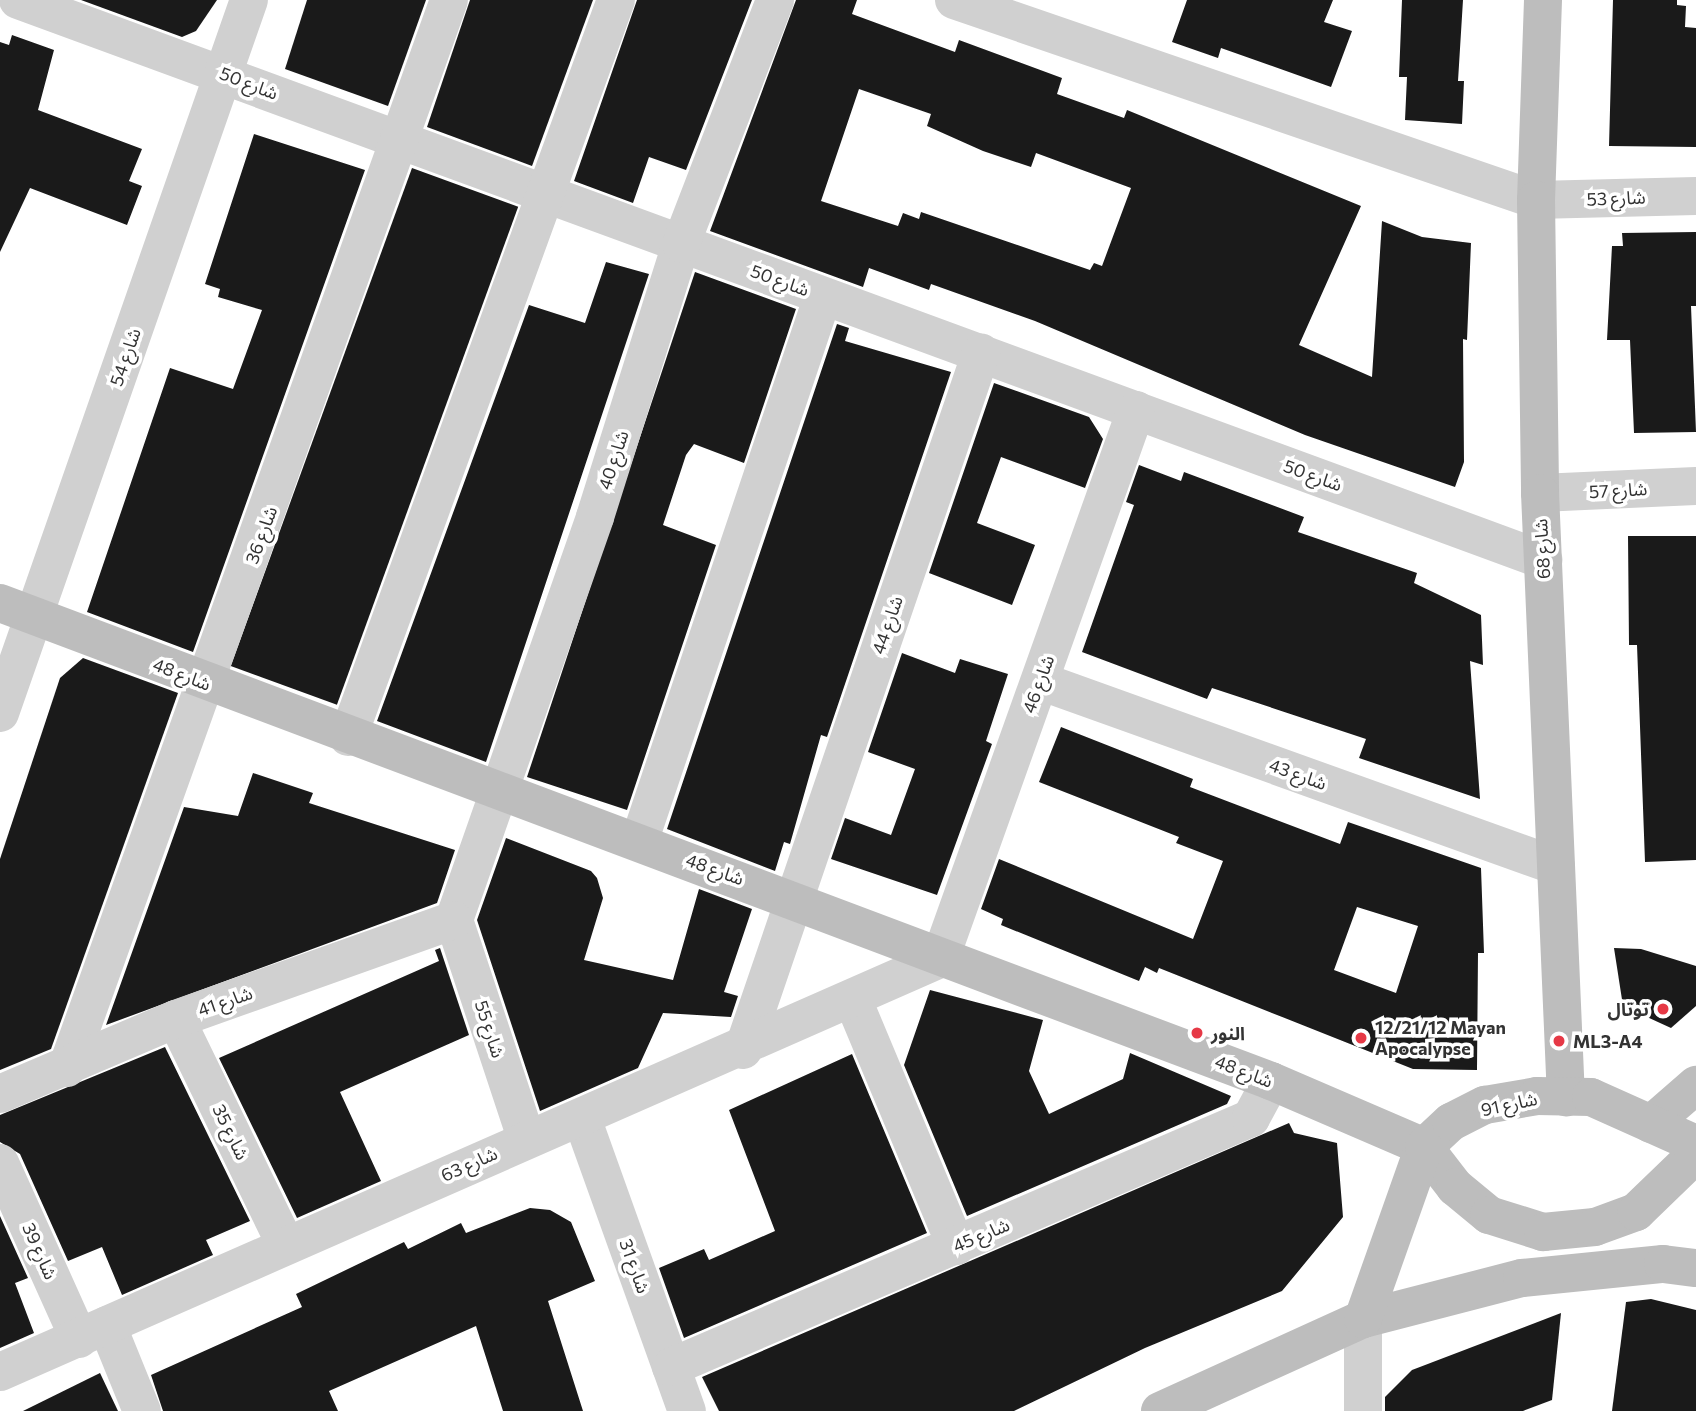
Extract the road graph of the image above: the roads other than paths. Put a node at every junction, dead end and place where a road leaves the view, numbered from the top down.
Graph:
1 (249, 0) edge
2 (449, 0) edge
3 (616, 0) edge
4 (775, 0) edge
5 (954, 0) edge
6 (1543, 0) edge
7 (31, 2) edge
8 (225, 74) junction
9 (399, 141) junction
10 (548, 195) junction
11 (1696, 196) edge
12 (1536, 200) junction
13 (681, 244) junction
14 (823, 296) junction
15 (981, 353) junction
16 (1136, 410) junction
17 (1696, 486) edge
18 (1540, 494) junction
19 (1543, 560) junction
20 (17, 610) edge
21 (1040, 681) junction
22 (208, 685) junction
23 (0, 713) edge
24 (348, 737) junction
25 (498, 792) junction
26 (639, 842) junction
27 (1556, 866) junction
28 (793, 898) junction
29 (454, 920) junction
30 (940, 959) junction
31 (853, 999) junction
32 (176, 1019) junction
33 (743, 1049) junction
34 (66, 1068) junction
35 (1271, 1081) junction
36 (1696, 1085) edge
37 (0, 1094) edge
38 (1566, 1097) junction
39 (583, 1121) junction
40 (1651, 1124) junction
41 (526, 1138) junction
42 (1696, 1144) edge
43 (1424, 1147) junction
44 (1696, 1154) edge
45 (0, 1163) edge
46 (956, 1245) junction
47 (286, 1246) junction
48 (1696, 1268) edge
49 (1363, 1319) junction
50 (93, 1332) junction
51 (671, 1367) junction
52 (0, 1372) edge
53 (142, 1411) edge
54 (687, 1411) edge
55 (1160, 1411) edge
56 (1363, 1411) edge

1 - 8 street, شارع 54
2 - 9 street, شارع 36
3 - 10 street
4 - 13 street, شارع 40
5 - 12 street
6 - 12 street, شارع 68
7 - 8 street, شارع 50
8 - 9 street, شارع 50
8 - 20 street, شارع 54
9 - 10 street, شارع 50
9 - 22 street, شارع 36
10 - 13 street, شارع 50
10 - 24 street
11 - 12 street, شارع 53
12 - 18 street, شارع 68
13 - 14 street, شارع 50
13 - 25 street, شارع 40
14 - 15 street, شارع 50
14 - 26 street
15 - 16 street, شارع 50
15 - 28 street, شارع 44
16 - 19 street, شارع 50
16 - 21 street, شارع 46
17 - 18 street, شارع 57
18 - 19 street, شارع 68
19 - 27 street, شارع 68
20 - 22 street, شارع 48
20 - 23 street, شارع 54
21 - 27 street, شارع 43
21 - 30 street, شارع 46
22 - 24 street, شارع 48
22 - 34 street, شارع 36
24 - 25 street, شارع 48
25 - 26 street, شارع 48
25 - 29 street, شارع 40
26 - 28 street, شارع 48
27 - 38 street, شارع 68
28 - 30 street, شارع 48
28 - 33 street
29 - 32 street, شارع 41
29 - 41 street, شارع 55
30 - 31 street, شارع 63
30 - 35 street, شارع 48
31 - 33 street, شارع 63
31 - 46 street
32 - 34 street, شارع 41
32 - 47 street, شارع 35
33 - 39 street, شارع 63
34 - 37 street, شارع 41
35 - 43 street, شارع 48
35 - 46 street, شارع 45
36 - 40 street
38 - 40 street, شارع 91
38 - 43 street, شارع 91
39 - 41 street, شارع 63
39 - 51 street, شارع 31
40 - 42 street, شارع 91
41 - 47 street, شارع 63
43 - 44 street
43 - 49 street, شارع 91
45 - 50 street, شارع 39
46 - 51 street, شارع 45
47 - 50 street, شارع 63
48 - 49 street
49 - 55 street
49 - 56 street
50 - 52 street, شارع 63
50 - 53 street, شارع 39
51 - 54 street, شارع 31

